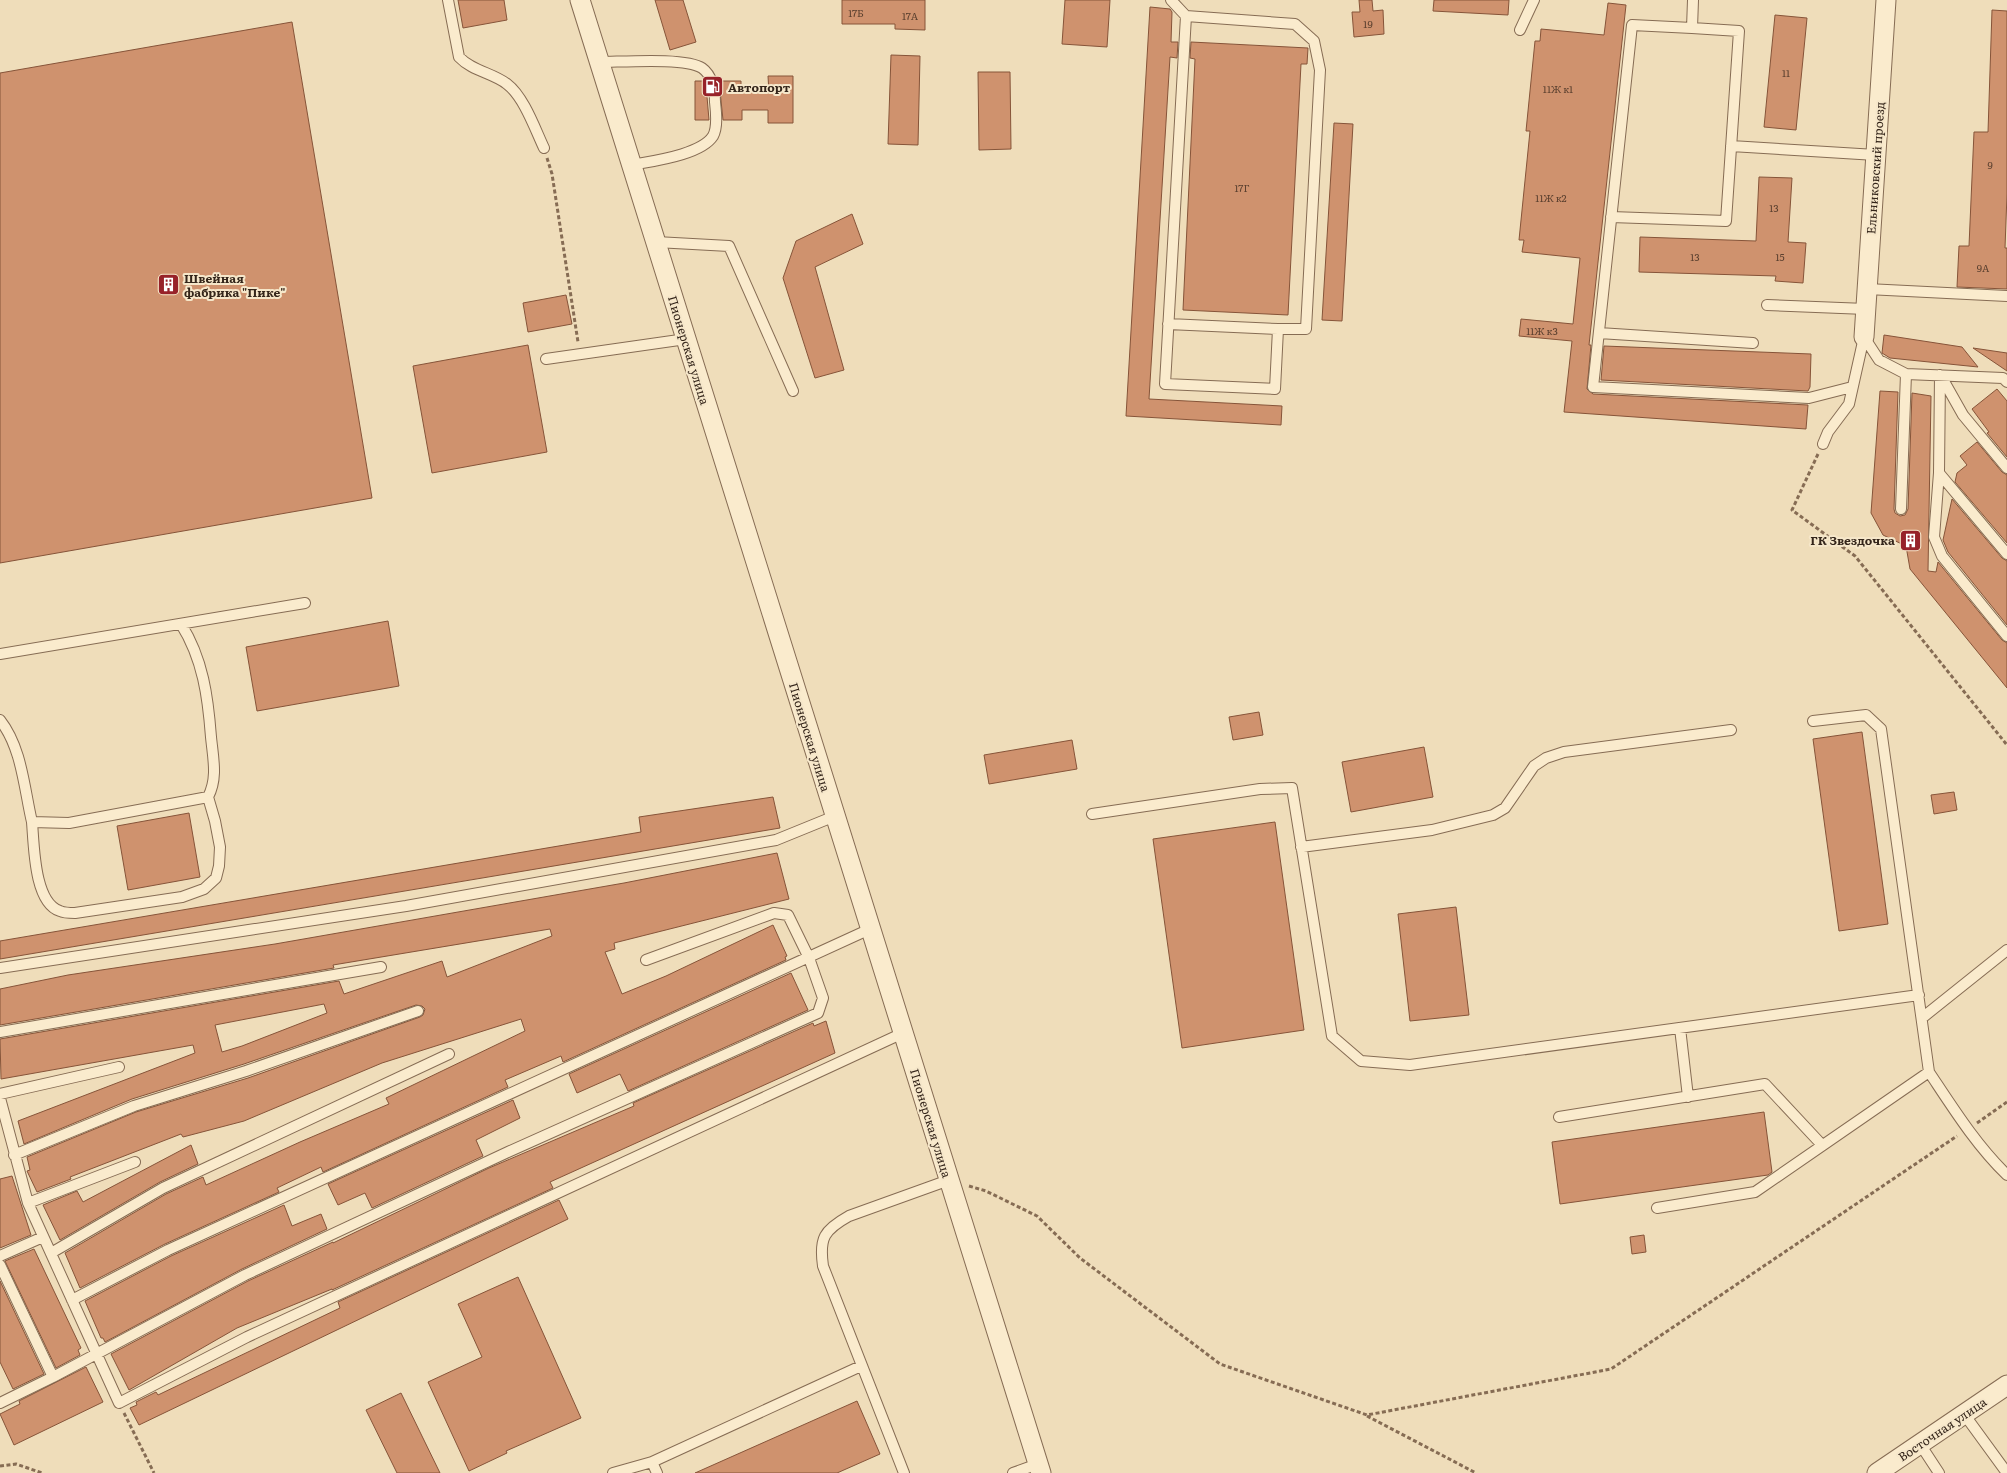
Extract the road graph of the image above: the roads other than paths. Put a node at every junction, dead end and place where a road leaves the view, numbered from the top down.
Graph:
1 (448, 0) edge
2 (580, 0) edge
3 (1171, 0) edge
4 (1534, 0) edge
5 (1694, 0) edge
6 (1886, 0) edge
7 (1186, 16) junction
8 (1692, 28) junction
9 (1520, 30) dead end
10 (600, 62) junction
11 (1731, 146) junction
12 (544, 148) road end
13 (1876, 155) junction
14 (632, 165) junction
15 (1611, 216) junction
16 (656, 242) junction
17 (1867, 289) junction
18 (2007, 296) edge
19 (1767, 305) dead end
20 (1866, 309) junction
21 (1168, 324) junction
22 (1278, 329) junction
23 (1599, 333) junction
24 (1864, 337) junction
25 (686, 339) junction
26 (1753, 344) dead end
27 (546, 359) dead end
28 (1906, 374) junction
29 (1940, 375) junction
30 (2007, 382) edge
31 (1852, 387) junction
32 (793, 391) dead end
33 (1823, 444) road end
34 (2007, 468) edge
35 (1939, 473) junction
36 (1901, 509) dead end
37 (2007, 554) edge
38 (305, 603) dead end
39 (181, 624) junction
40 (2007, 636) edge
41 (0, 654) edge
42 (0, 720) edge
43 (1813, 722) dead end
44 (1731, 730) dead end
45 (208, 797) junction
46 (1092, 814) dead end
47 (835, 816) junction
48 (32, 822) junction
49 (1301, 847) junction
50 (870, 929) junction
51 (2007, 950) edge
52 (809, 958) junction
53 (646, 960) dead end
54 (381, 967) dead end
55 (0, 968) edge
56 (1919, 995) junction
57 (418, 1011) dead end
58 (1922, 1018) junction
59 (1680, 1028) junction
60 (0, 1032) edge
61 (903, 1033) junction
62 (449, 1054) dead end
63 (119, 1067) dead end
64 (1929, 1072) junction
65 (0, 1094) edge
66 (1688, 1097) junction
67 (0, 1098) edge
68 (1559, 1117) dead end
69 (1822, 1145) junction
70 (14, 1155) junction
71 (135, 1162) dead end
72 (2007, 1175) edge
73 (949, 1180) junction
74 (28, 1203) junction
75 (1657, 1208) dead end
76 (43, 1237) junction
77 (51, 1253) junction
78 (0, 1256) edge
79 (0, 1265) edge
80 (72, 1300) junction
81 (97, 1354) junction
82 (862, 1366) junction
83 (53, 1377) junction
84 (2007, 1385) edge
85 (0, 1403) edge
86 (1964, 1414) junction
87 (1920, 1444) junction
88 (652, 1462) junction
89 (1039, 1468) edge
90 (613, 1473) edge
91 (657, 1473) edge
92 (904, 1473) edge
93 (1013, 1473) edge
94 (1877, 1473) edge
95 (1939, 1473) edge
96 (2006, 1473) edge

1 - 12 lane
2 - 10 street, Пионерская улица
3 - 7 lane
4 - 9 lane
5 - 8 lane
6 - 13 street, Ельниковский проезд
7 - 21 lane
7 - 22 lane
8 - 11 lane
8 - 15 lane
10 - 14 street, Пионерская улица
10 - 14 lane
11 - 13 lane
11 - 15 lane
13 - 17 street, Ельниковский проезд
14 - 16 street, Пионерская улица
15 - 23 lane
16 - 25 street, Пионерская улица
16 - 32 lane
17 - 18 lane
17 - 20 street, Ельниковский проезд
19 - 20 lane
20 - 24 street, Ельниковский проезд
21 - 22 lane
21 - 22 lane
23 - 26 lane
23 - 31 lane
24 - 28 lane
24 - 31 lane
25 - 27 lane
25 - 47 street, Пионерская улица
28 - 29 lane
28 - 36 lane
29 - 30 lane
29 - 34 lane
29 - 35 lane
31 - 33 lane
35 - 37 lane
35 - 40 lane
38 - 39 lane
39 - 41 lane
39 - 45 lane
42 - 48 lane
43 - 56 lane
44 - 49 lane
45 - 48 lane
45 - 48 lane
46 - 49 lane
47 - 50 street, Пионерская улица
47 - 55 lane
49 - 59 lane
50 - 52 lane
50 - 61 street, Пионерская улица
51 - 58 lane
52 - 53 lane
52 - 80 lane
52 - 81 lane
54 - 60 lane
56 - 58 lane
56 - 59 lane
57 - 70 lane
58 - 64 lane
59 - 66 lane
61 - 73 street, Пионерская улица
61 - 81 lane
62 - 77 lane
63 - 65 lane
64 - 69 lane
64 - 72 lane
66 - 68 lane
66 - 69 lane
67 - 70 lane
69 - 75 lane
70 - 74 lane
71 - 74 lane
73 - 82 lane
73 - 89 street, Пионерская улица
74 - 76 lane
76 - 77 lane
76 - 78 lane
77 - 80 lane
79 - 83 lane
80 - 81 lane
81 - 83 lane
82 - 88 lane
82 - 92 lane
83 - 85 lane
84 - 86 street, Восточная улица
86 - 87 street, Восточная улица
86 - 96 lane
87 - 94 street, Восточная улица
87 - 95 lane
88 - 90 lane
88 - 91 lane
89 - 93 lane

